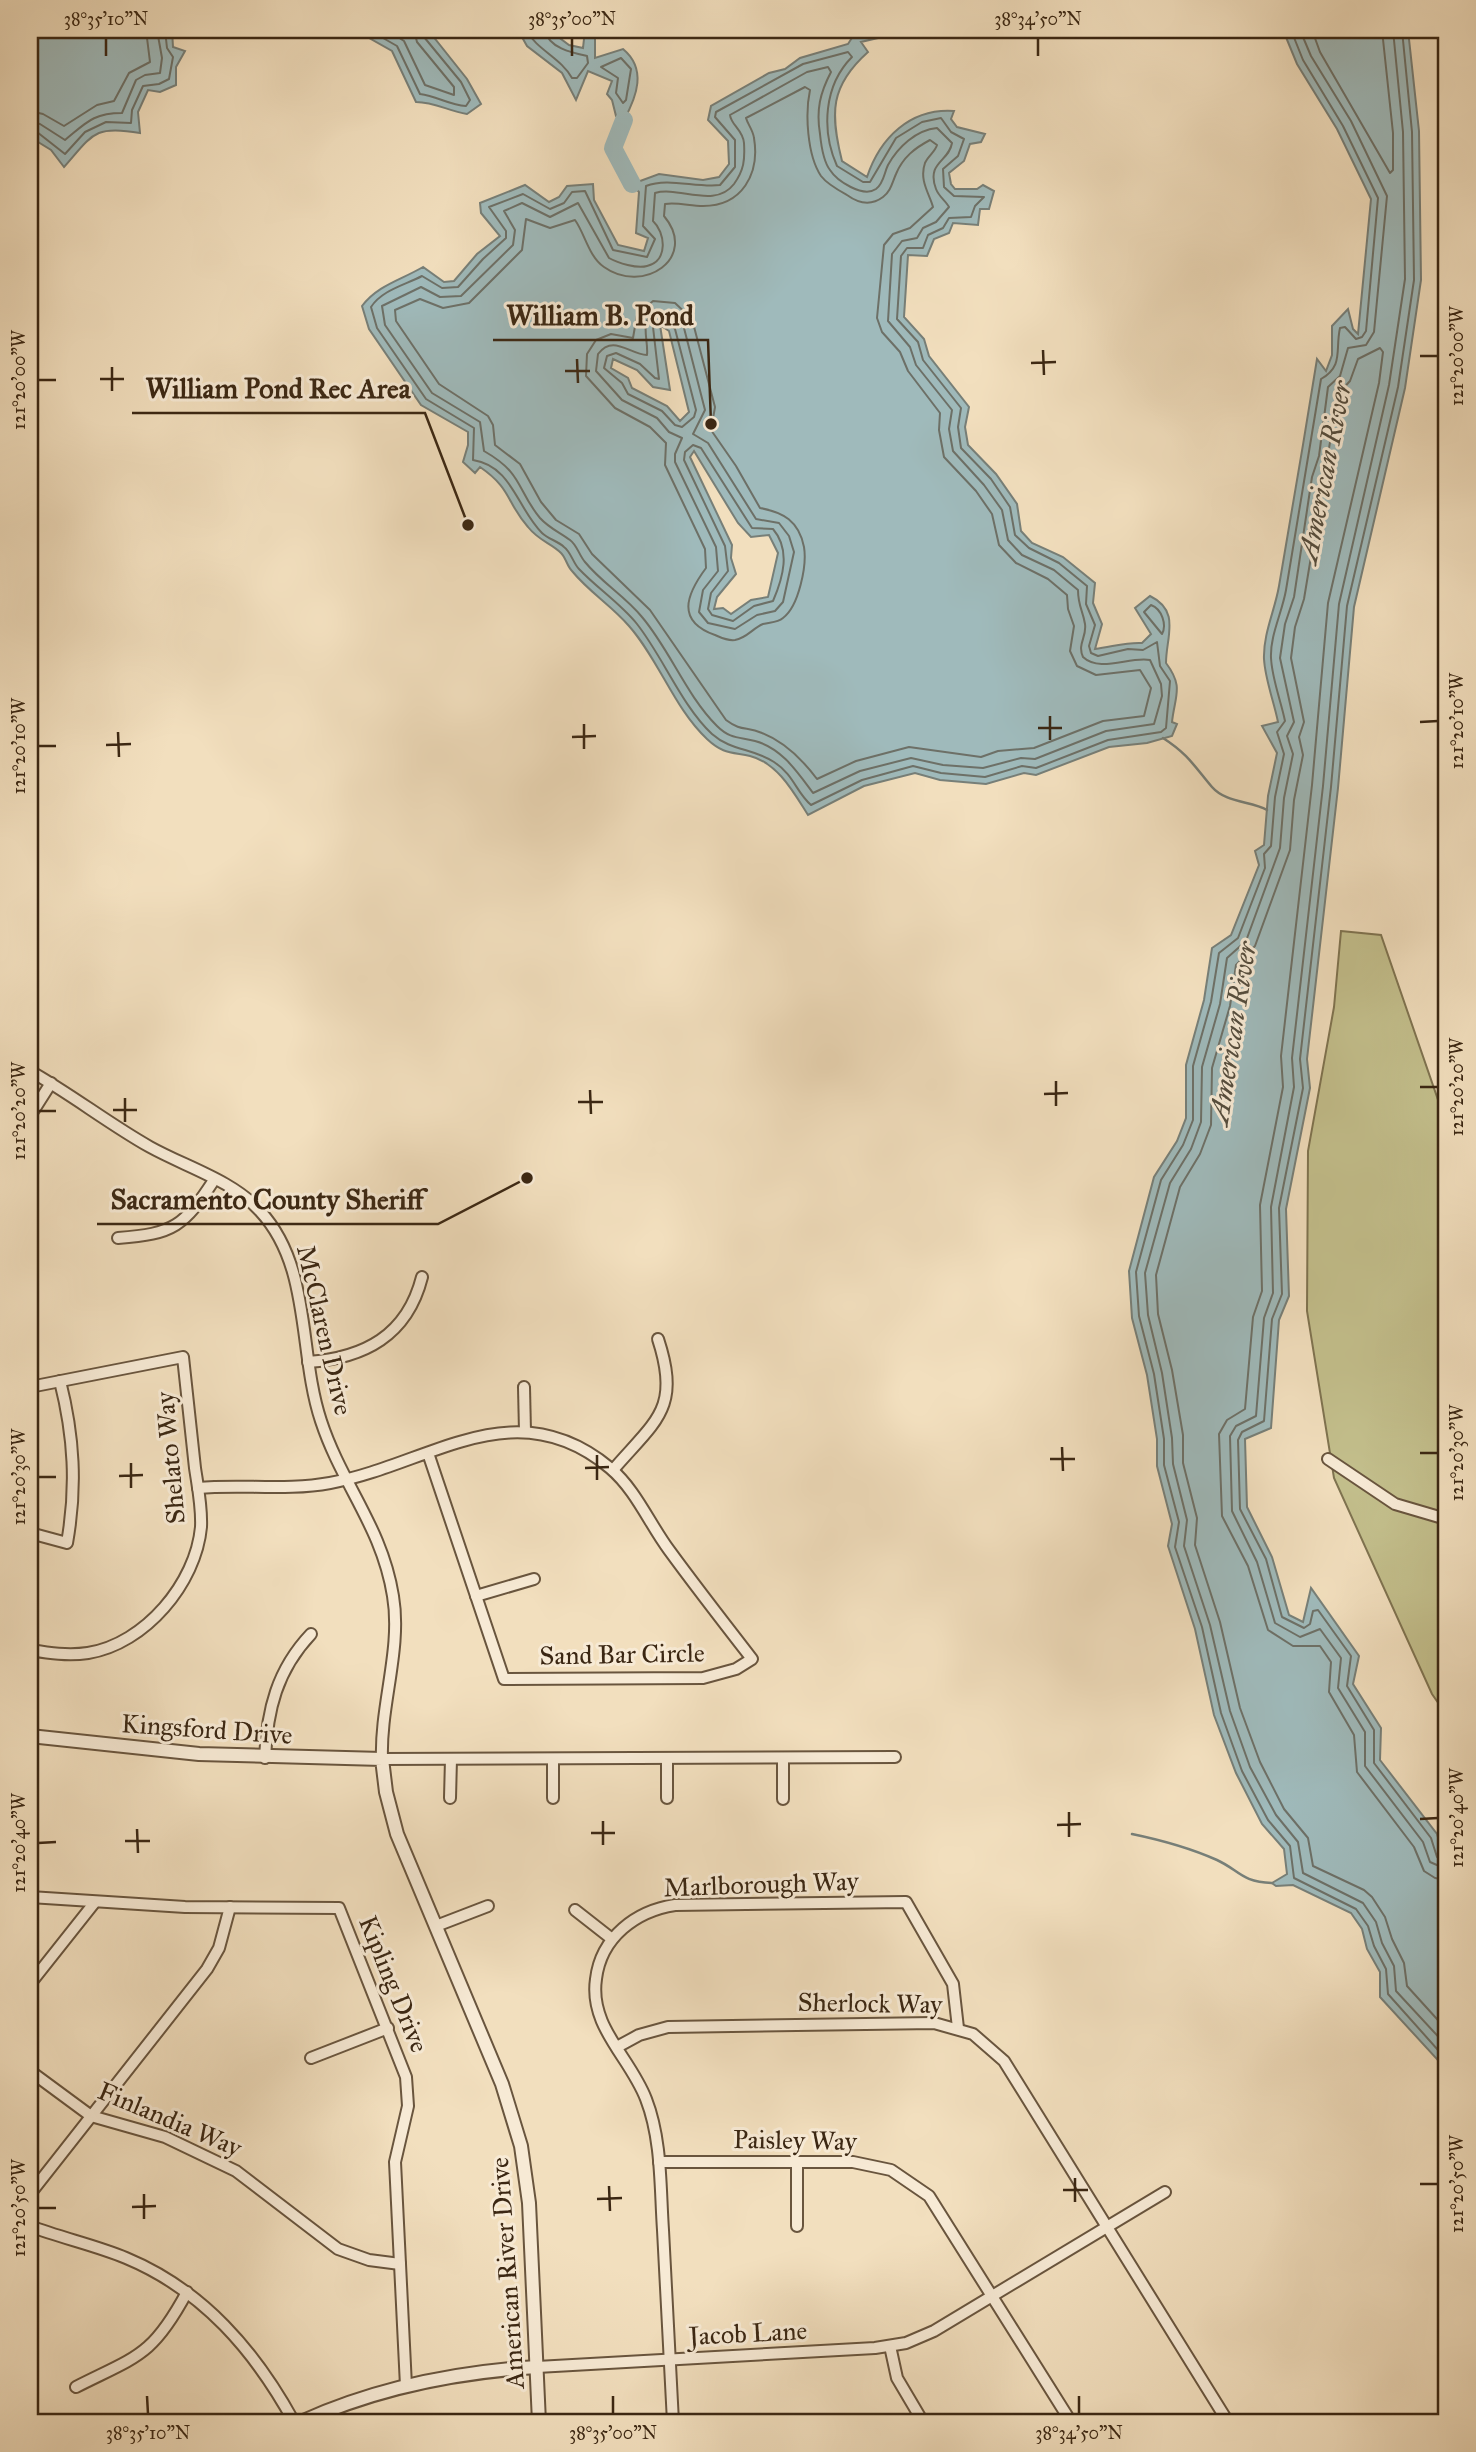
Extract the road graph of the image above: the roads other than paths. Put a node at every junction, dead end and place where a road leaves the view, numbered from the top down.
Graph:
1 (30, 1070) edge
2 (51, 1083) junction
3 (30, 1116) edge
4 (214, 1180) junction
5 (118, 1238) dead end
6 (422, 1277) dead end
7 (658, 1339) dead end
8 (308, 1362) junction
9 (60, 1381) junction
10 (30, 1387) edge
11 (524, 1387) dead end
12 (524, 1432) junction
13 (428, 1453) junction
14 (1328, 1459) dead end
15 (613, 1470) junction
16 (346, 1480) junction
17 (198, 1488) junction
18 (1446, 1519) edge
19 (30, 1533) edge
20 (534, 1579) dead end
21 (476, 1596) junction
22 (311, 1634) dead end
23 (30, 1650) edge
24 (30, 1736) edge
25 (895, 1757) dead end
26 (265, 1758) junction
27 (783, 1758) junction
28 (382, 1759) junction
29 (451, 1759) junction
30 (553, 1759) junction
31 (667, 1759) junction
32 (450, 1798) dead end
33 (553, 1798) dead end
34 (667, 1798) dead end
35 (783, 1799) dead end
36 (30, 1897) edge
37 (95, 1902) junction
38 (488, 1906) dead end
39 (230, 1908) junction
40 (575, 1910) dead end
41 (436, 1926) junction
42 (612, 1938) junction
43 (30, 1984) edge
44 (388, 2028) junction
45 (958, 2028) junction
46 (617, 2047) junction
47 (312, 2058) dead end
48 (30, 2071) edge
49 (91, 2116) junction
50 (659, 2162) junction
51 (797, 2162) junction
52 (1165, 2192) dead end
53 (30, 2194) edge
54 (30, 2226) edge
55 (797, 2226) dead end
56 (1107, 2227) junction
57 (400, 2264) junction
58 (187, 2292) junction
59 (993, 2296) junction
60 (890, 2346) junction
61 (670, 2360) junction
62 (537, 2367) junction
63 (406, 2386) junction
64 (76, 2387) dead end
65 (294, 2422) edge
66 (301, 2422) edge
67 (539, 2422) edge
68 (673, 2422) edge
69 (923, 2422) edge
70 (1071, 2422) edge
71 (1228, 2422) edge

1 - 2 street, McClaren Drive
2 - 3 street
2 - 4 street, McClaren Drive
4 - 5 street
4 - 8 street, McClaren Drive
6 - 8 street
7 - 15 street
8 - 16 street, McClaren Drive
9 - 10 street
9 - 17 street, Shelato Way
9 - 19 street
11 - 12 street
12 - 13 street, Sand Bar Circle
12 - 15 street, Sand Bar Circle
13 - 16 street
13 - 21 street, Sand Bar Circle
14 - 18 street
15 - 21 street, Sand Bar Circle
16 - 17 street
16 - 28 street, American River Drive
17 - 23 street, Shelato Way
20 - 21 street
22 - 26 street
24 - 26 street, Kingsford Drive
25 - 27 street
26 - 28 street, Kingsford Drive
27 - 31 street
27 - 35 street
28 - 29 street
28 - 41 street, American River Drive
29 - 30 street
29 - 32 street
30 - 31 street
30 - 33 street
31 - 34 street
36 - 37 street, Kipling Drive
37 - 39 street, Kipling Drive
37 - 43 street
38 - 41 street
39 - 44 street, Kipling Drive
39 - 49 street
40 - 42 street
41 - 62 street, American River Drive
42 - 45 street, Marlborough Way
42 - 46 street, Marlborough Way
44 - 47 street
44 - 57 street, Kipling Drive
45 - 46 street, Sherlock Way
45 - 56 street, Sherlock Way
46 - 50 street, Marlborough Way
48 - 49 street, Finlandia Way
49 - 53 street
49 - 57 street, Finlandia Way
50 - 51 street, Paisley Way
50 - 61 street, Marlborough Way
51 - 55 street
51 - 59 street, Paisley Way
52 - 56 street, Jacob Lane
54 - 58 street
56 - 59 street, Jacob Lane
56 - 71 street, Sherlock Way
57 - 63 street, Kipling Drive
58 - 64 street
58 - 65 street
59 - 60 street, Jacob Lane
59 - 70 street, Paisley Way
60 - 61 street, Jacob Lane
60 - 69 street
61 - 62 street, Jacob Lane
61 - 68 street, Marlborough Way
62 - 63 street, Jacob Lane
62 - 67 street, American River Drive
63 - 66 street, Jacob Lane

